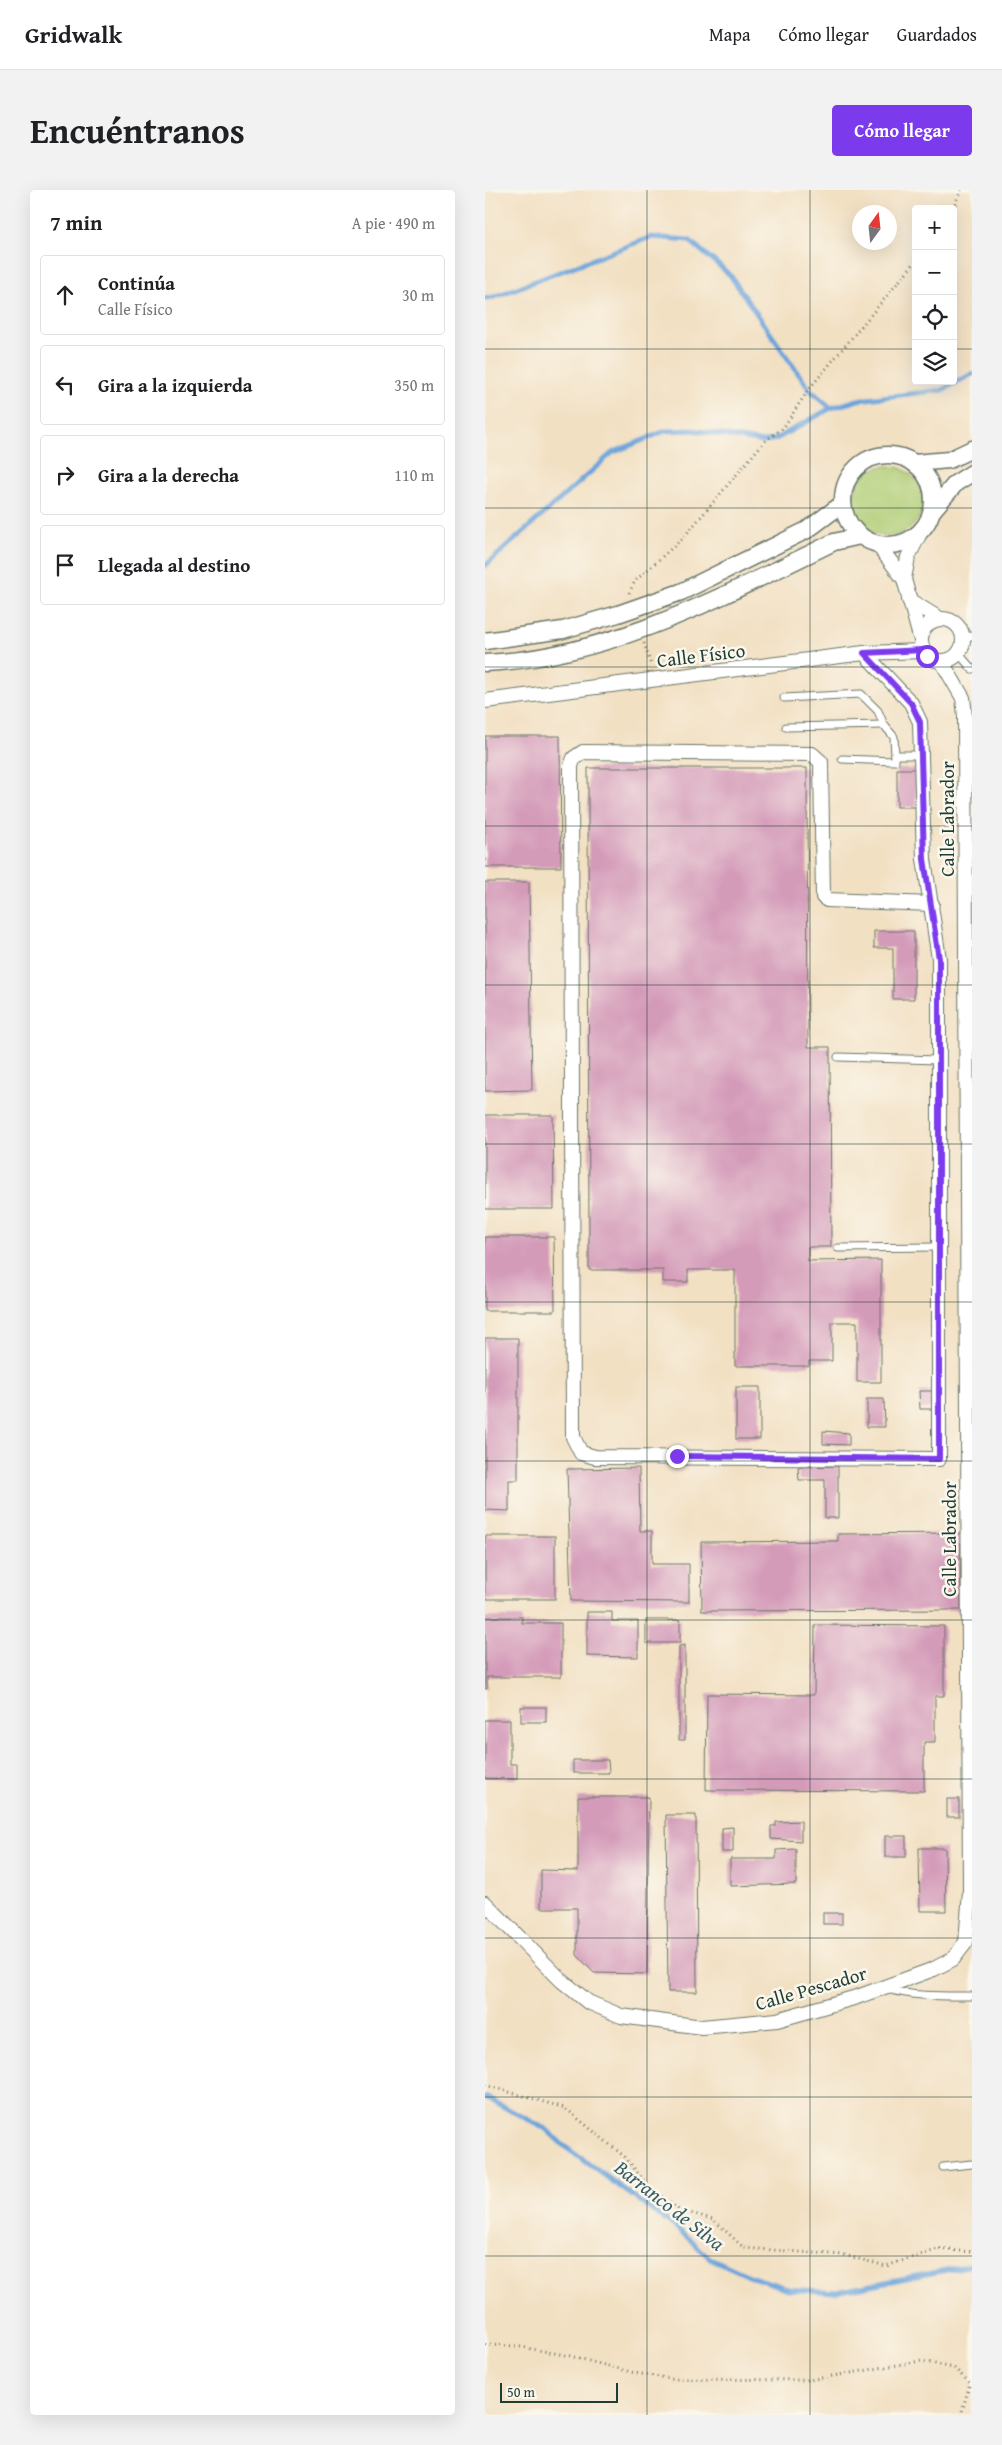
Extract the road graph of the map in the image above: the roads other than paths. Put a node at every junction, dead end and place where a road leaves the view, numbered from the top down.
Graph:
1 (972, 449) edge
2 (914, 462) junction
3 (972, 473) edge
4 (843, 504) junction
5 (933, 510) junction
6 (920, 533) junction
7 (860, 536) junction
8 (877, 544) junction
9 (904, 580) junction
10 (909, 600) junction
11 (940, 619) junction
12 (967, 637) edge
13 (485, 640) edge
14 (922, 644) junction
15 (864, 653) junction
16 (959, 654) junction
17 (942, 662) junction
18 (485, 663) edge
19 (972, 668) edge
20 (784, 698) dead end
21 (485, 701) edge
22 (884, 725) junction
23 (786, 727) dead end
24 (895, 755) junction
25 (923, 755) junction
26 (842, 760) dead end
27 (932, 904) junction
28 (969, 991) edge
29 (839, 1057) dead end
30 (939, 1060) junction
31 (969, 1244) edge
32 (938, 1247) junction
33 (839, 1248) dead end
34 (969, 1445) edge
35 (970, 1829) edge
36 (485, 1903) edge
37 (967, 1942) joint
38 (882, 1987) junction
39 (972, 1996) edge
40 (972, 2164) edge
41 (943, 2168) dead end

1 - 2 street
2 - 4 street
2 - 5 street
3 - 5 street
4 - 7 street
4 - 13 street
5 - 6 street
6 - 8 street
6 - 9 street
7 - 8 street
7 - 18 street
8 - 9 street
9 - 10 street
10 - 11 street
10 - 14 street
11 - 12 street
11 - 14 street
12 - 16 street
14 - 15 street, Calle Físico
14 - 17 street
15 - 21 street, Calle Físico
15 - 25 street
16 - 17 street
16 - 19 lane
17 - 28 street, Calle Labrador
20 - 22 lane
22 - 23 lane
22 - 24 lane
24 - 25 lane
24 - 26 lane
25 - 27 street
27 - 30 street
27 - 32 street
28 - 31 street, Calle Labrador
29 - 30 lane
30 - 32 street
31 - 34 street, Calle Labrador
32 - 33 lane
34 - 35 street, Calle Labrador
35 - 37 street, Calle Labrador
36 - 38 street, Calle Pescador
37 - 38 street, Calle Pescador
38 - 39 lane
40 - 41 lane

